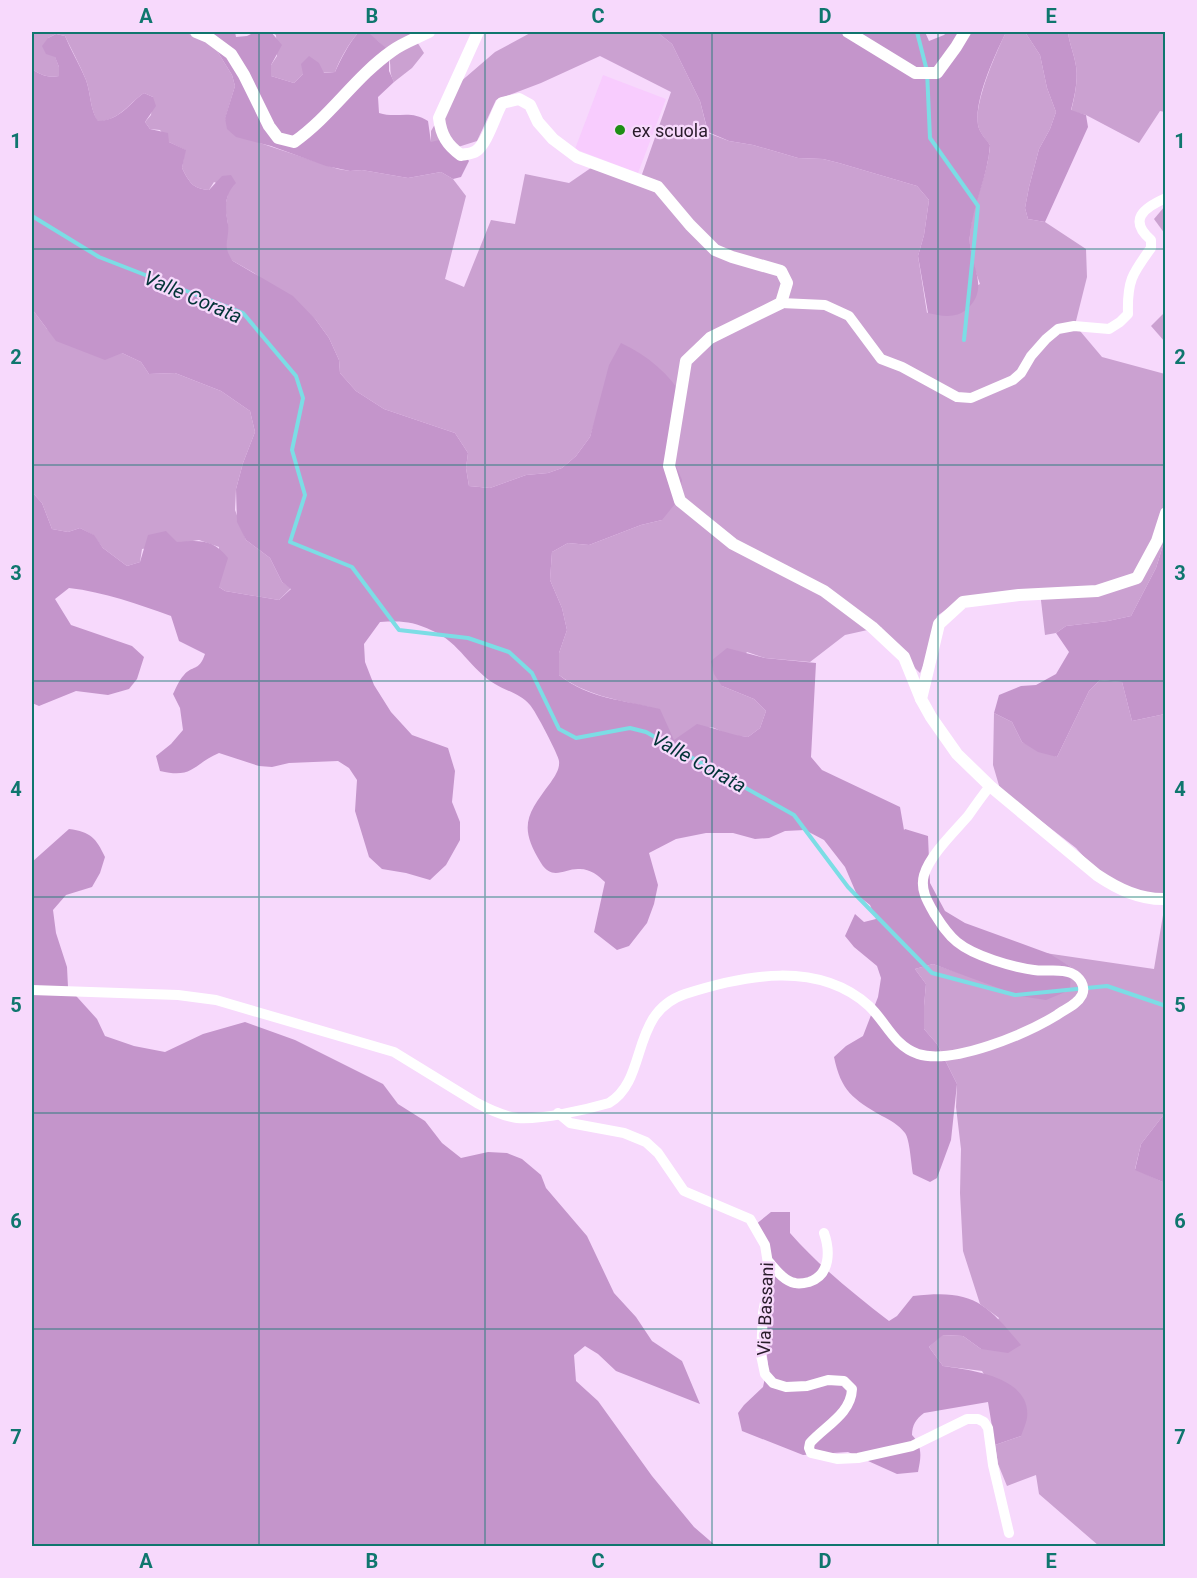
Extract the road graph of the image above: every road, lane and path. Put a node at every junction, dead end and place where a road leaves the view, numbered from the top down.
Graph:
1 (196, 32) edge
2 (429, 32) edge
3 (478, 32) edge
4 (848, 32) edge
5 (965, 32) edge
6 (1166, 198) edge
7 (781, 303) junction
8 (1166, 513) edge
9 (921, 699) junction
10 (990, 786) junction
11 (1166, 900) edge
12 (32, 990) edge
13 (558, 1113) junction
14 (824, 1233) dead end
15 (769, 1262) junction
16 (1009, 1533) dead end

1 - 2 street
3 - 7 street
4 - 5 street
6 - 7 street
7 - 9 street
8 - 9 street
9 - 10 street
10 - 11 street
10 - 13 street
12 - 13 street
13 - 15 street, Via Bassani
14 - 15 street
15 - 16 street, Via Bassani

